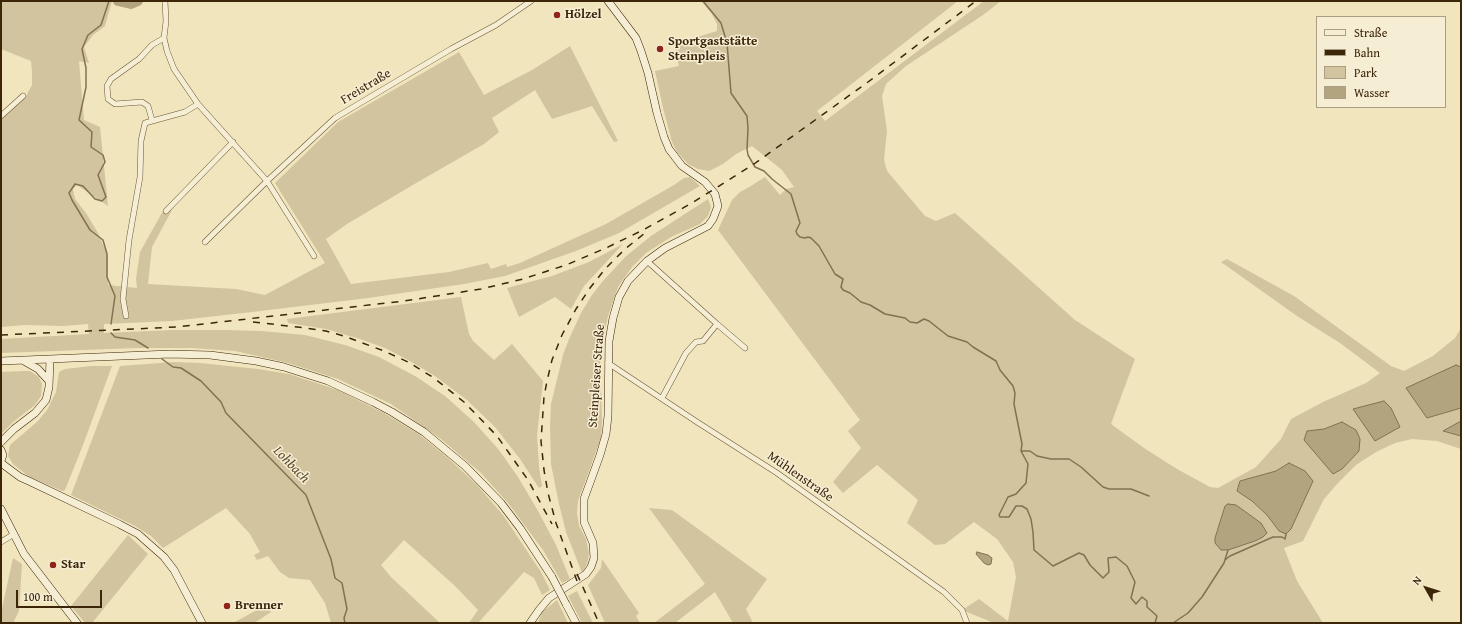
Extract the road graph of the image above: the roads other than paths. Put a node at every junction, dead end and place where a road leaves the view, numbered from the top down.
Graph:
1 (165, 1) edge
2 (531, 1) edge
3 (608, 1) edge
4 (164, 38) junction
5 (23, 96) dead end
6 (198, 104) junction
7 (1, 116) edge
8 (152, 120) junction
9 (233, 142) junction
10 (267, 181) junction
11 (166, 211) dead end
12 (205, 242) dead end
13 (314, 256) dead end
14 (646, 260) junction
15 (126, 316) dead end
16 (717, 324) junction
17 (745, 348) dead end
18 (50, 359) junction
19 (22, 360) junction
20 (1, 361) edge
21 (608, 362) junction
22 (49, 381) junction
23 (662, 398) junction
24 (1, 442) edge
25 (1, 450) edge
26 (1, 462) edge
27 (1, 509) edge
28 (14, 534) junction
29 (1, 542) edge
30 (77, 623) edge
31 (202, 623) edge
32 (530, 623) edge
33 (576, 623) edge
34 (967, 623) edge

1 - 4 street
2 - 10 street, Freistraße
3 - 14 street, Steinpleiser Straße
4 - 6 street
4 - 8 street
5 - 7 street
6 - 8 street
6 - 9 street
8 - 15 street
9 - 10 street
9 - 11 street
10 - 12 street, Freistraße
10 - 13 street
14 - 16 street
14 - 21 street, Steinpleiser Straße
16 - 17 street
16 - 23 street
18 - 19 street
18 - 22 street
18 - 33 street, bridge
19 - 20 street
19 - 22 street
21 - 23 street, Mühlenstraße
21 - 32 street, Steinpleiser Straße
22 - 24 street
23 - 34 street, Mühlenstraße
25 - 26 street
26 - 31 street
27 - 28 street
28 - 29 street
28 - 30 street

